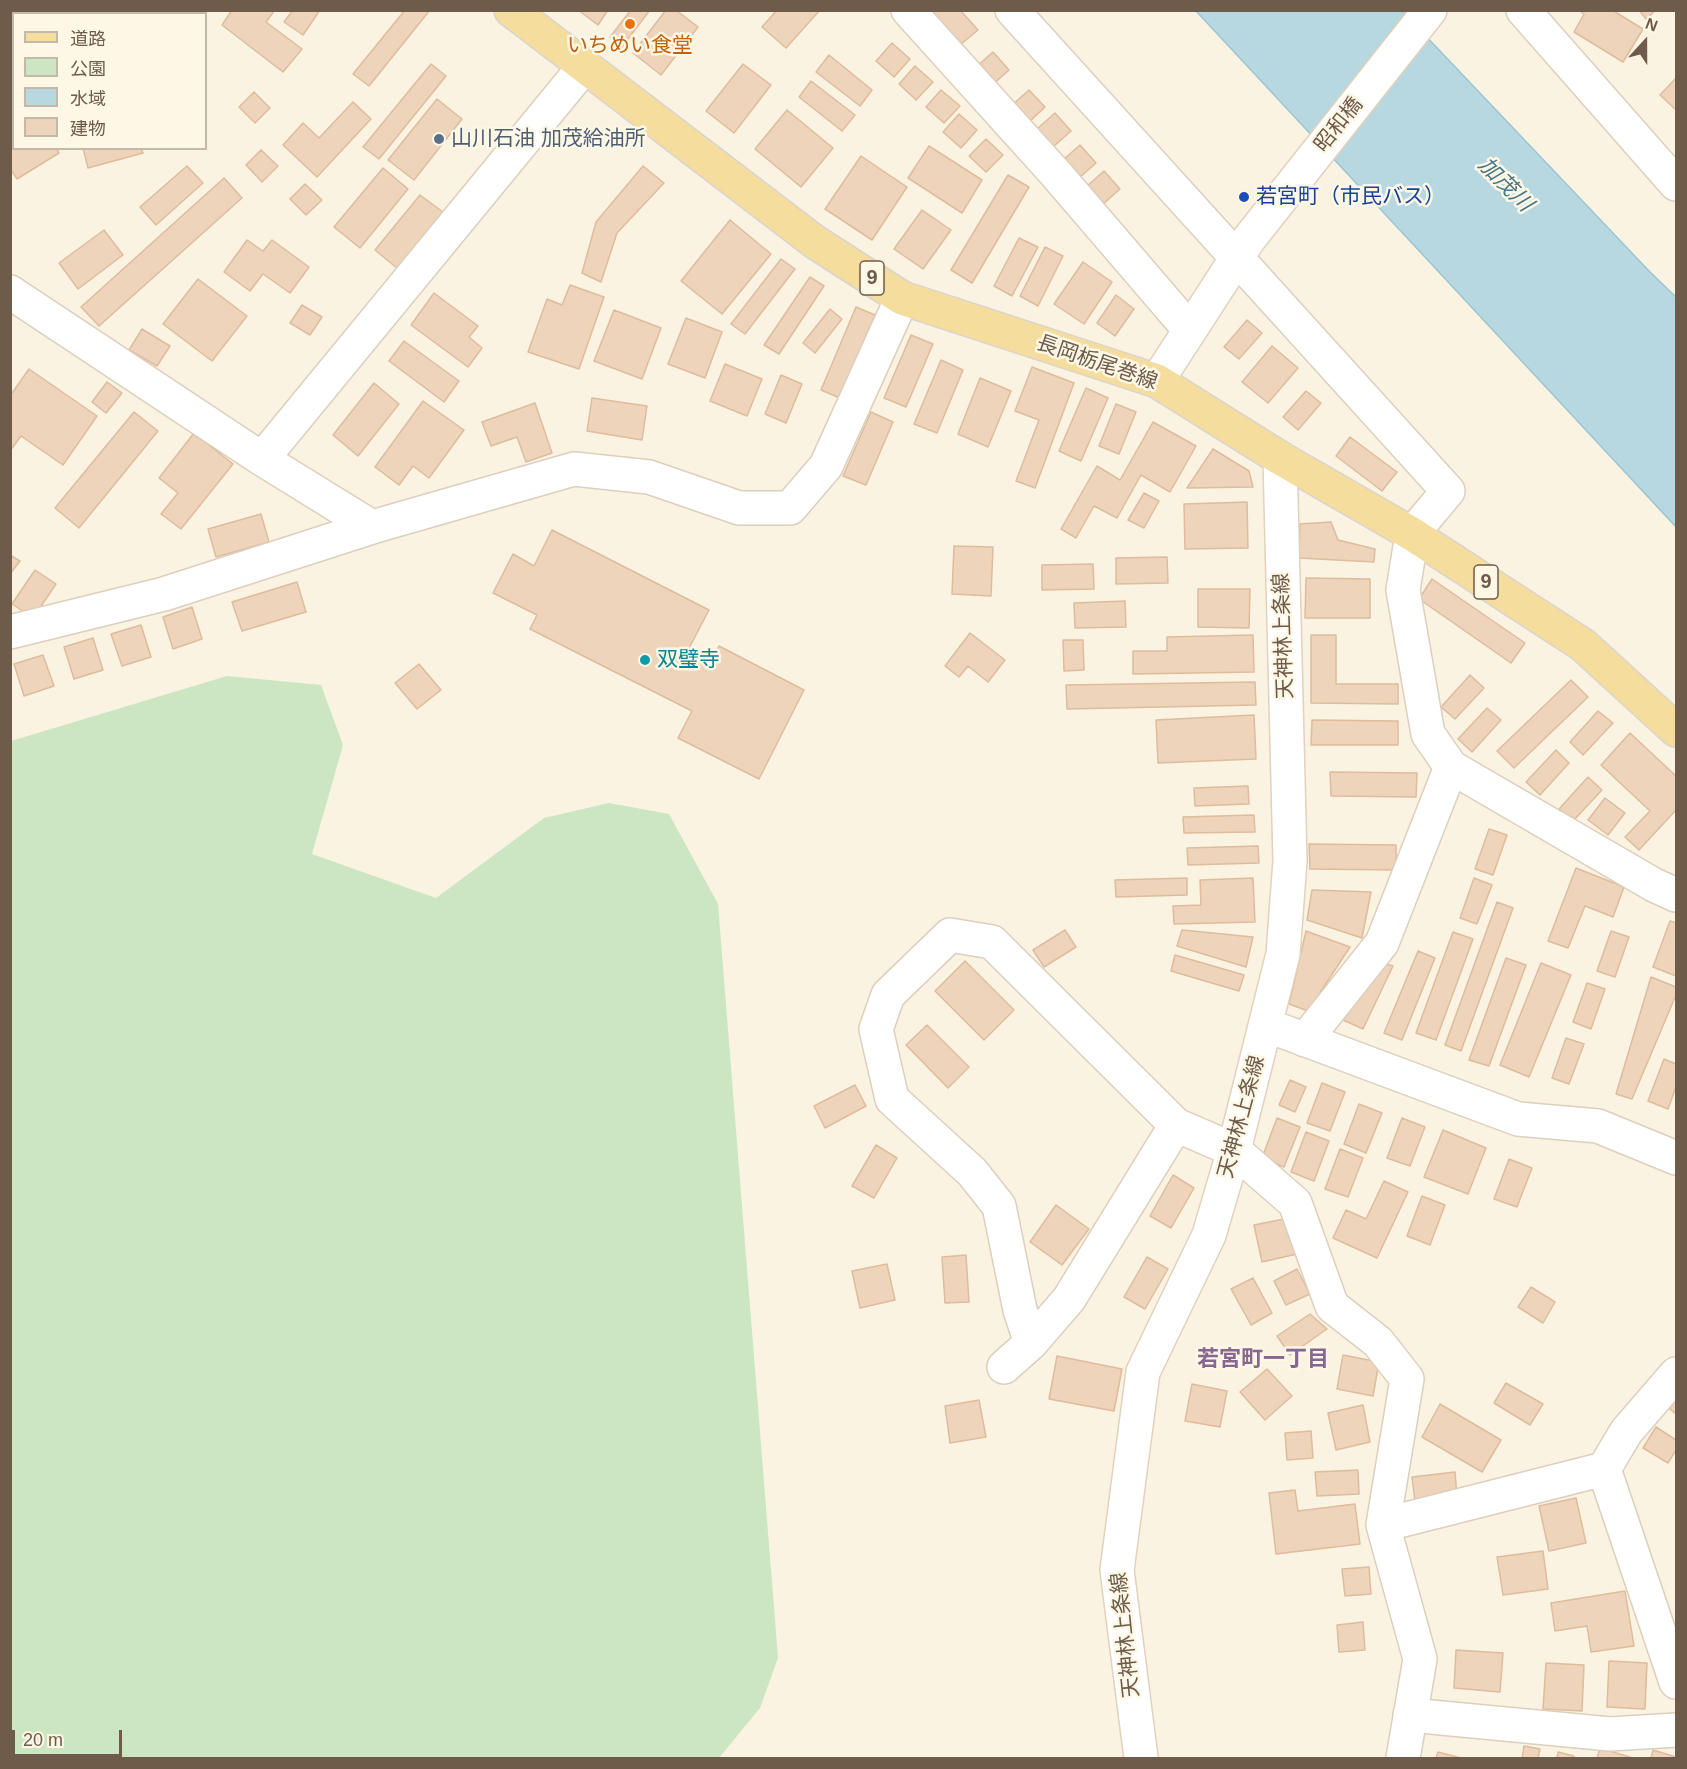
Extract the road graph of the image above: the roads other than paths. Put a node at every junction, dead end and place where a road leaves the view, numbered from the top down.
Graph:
1 (511, 10) edge
2 (908, 10) edge
3 (1012, 10) edge
4 (1430, 10) edge
5 (1523, 10) edge
6 (584, 67) junction
7 (1677, 184) edge
8 (1243, 248) junction
9 (10, 292) edge
10 (902, 298) junction
11 (1189, 329) junction
12 (1157, 381) junction
13 (1280, 458) junction
14 (262, 459) junction
15 (372, 527) junction
16 (1412, 534) junction
17 (10, 632) edge
18 (1677, 730) edge
19 (1451, 766) junction
20 (1677, 895) edge
21 (1266, 1025) junction
22 (1305, 1040) junction
23 (1176, 1125) junction
24 (1234, 1150) junction
25 (1677, 1158) edge
26 (1031, 1343) junction
27 (1004, 1367) dead end
28 (1677, 1374) edge
29 (1604, 1469) junction
30 (1383, 1525) junction
31 (1677, 1682) edge
32 (1410, 1715) junction
33 (1677, 1730) edge
34 (1141, 1758) edge
35 (1402, 1758) edge

1 - 6 main road, 長岡栃尾巻線 / 9
2 - 11 street
3 - 8 street
4 - 8 street, 昭和橋
5 - 7 street
6 - 10 main road, 長岡栃尾巻線 / 9
6 - 14 street
8 - 11 street, 昭和橋
8 - 16 street
9 - 14 street
10 - 12 main road, 長岡栃尾巻線 / 9
10 - 15 street
11 - 12 street, 昭和橋
12 - 13 main road, 長岡栃尾巻線 / 9
13 - 16 main road, 長岡栃尾巻線 / 9
13 - 21 street, 天神林上条線
14 - 15 street
15 - 17 street
16 - 18 main road, 長岡栃尾巻線 / 9
16 - 19 street
19 - 20 street
19 - 22 street
21 - 22 street
21 - 24 street, 天神林上条線
22 - 25 street
23 - 24 street
23 - 26 street
23 - 26 street
24 - 30 street
24 - 34 street, 天神林上条線
26 - 27 street
28 - 29 street
29 - 30 street
29 - 31 street
30 - 32 street
32 - 33 street
32 - 35 street

